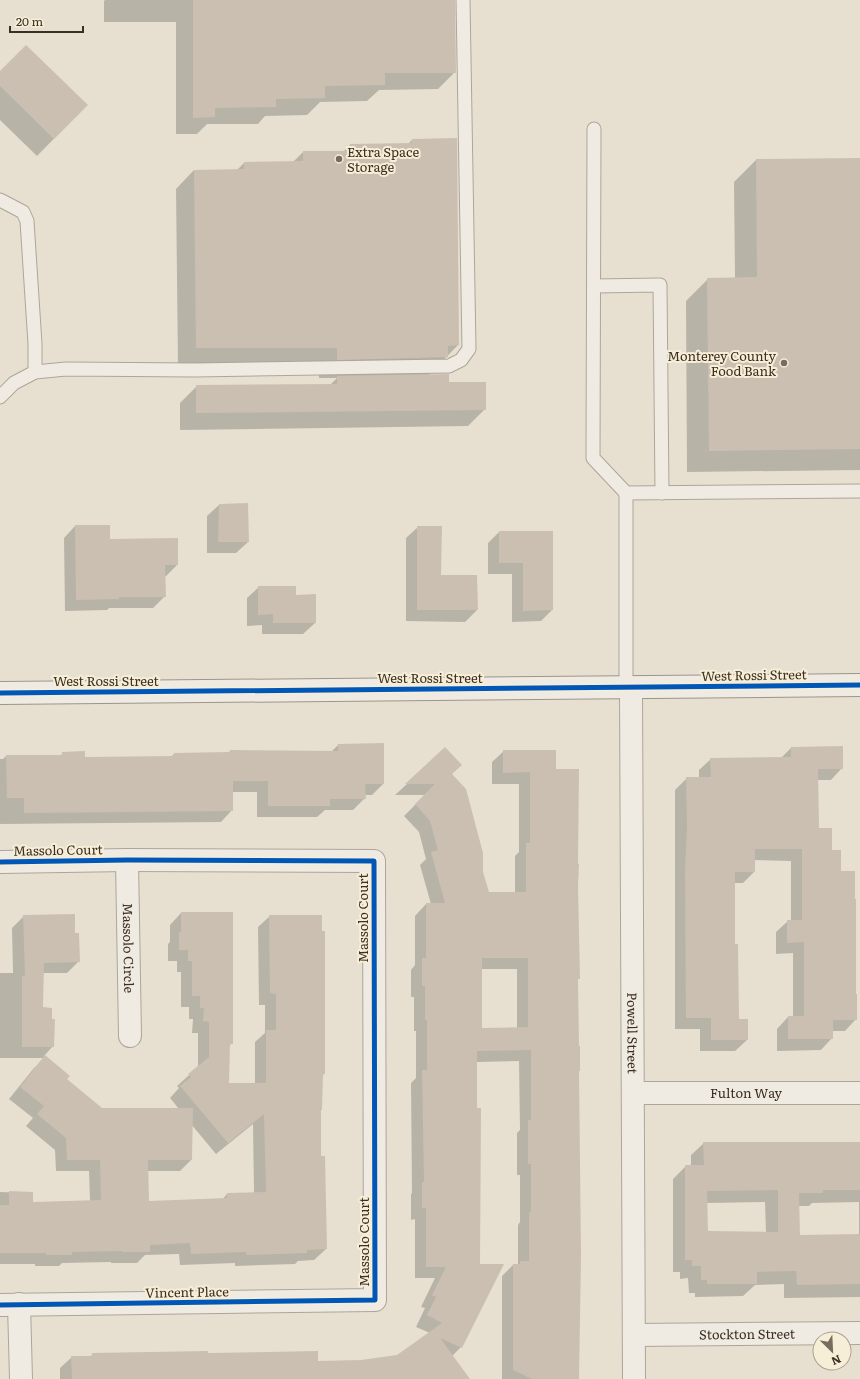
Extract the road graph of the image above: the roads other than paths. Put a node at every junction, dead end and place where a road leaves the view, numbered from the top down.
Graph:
1 (463, 0) edge
2 (594, 129) dead end
3 (0, 200) edge
4 (594, 286) junction
5 (35, 372) junction
6 (0, 397) edge
7 (860, 491) edge
8 (662, 492) junction
9 (626, 493) junction
10 (860, 685) edge
11 (628, 688) junction
12 (0, 693) edge
13 (127, 860) junction
14 (0, 862) edge
15 (130, 1036) dead end
16 (633, 1093) junction
17 (860, 1093) edge
18 (375, 1300) joint
19 (10, 1305) edge
20 (860, 1333) edge
21 (635, 1336) junction
22 (21, 1379) edge
23 (634, 1379) edge

1 - 5 lane
2 - 4 lane
3 - 5 lane
4 - 8 lane
4 - 9 lane
5 - 6 lane
7 - 8 lane
8 - 9 lane
9 - 11 lane
10 - 11 street, West Rossi Street
11 - 12 street, West Rossi Street
11 - 16 street, Powell Street
13 - 14 street, Massolo Court
13 - 15 street, Massolo Circle
13 - 18 street, Massolo Court
16 - 17 street, Fulton Way
16 - 21 street, Powell Street
18 - 19 street, Vincent Place
19 - 22 street
20 - 21 street, Stockton Street
21 - 23 street, Powell Street

